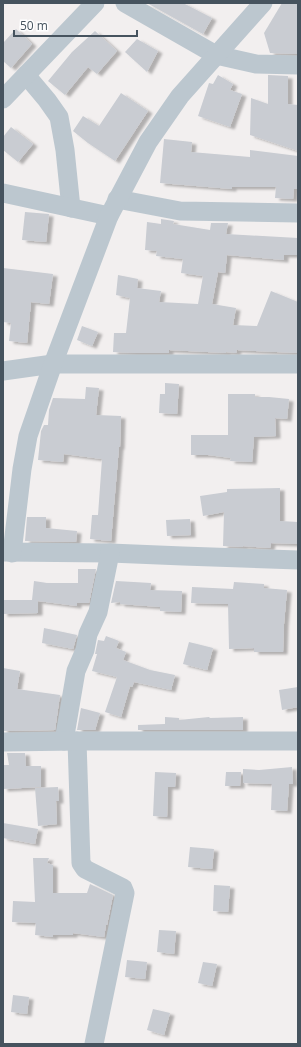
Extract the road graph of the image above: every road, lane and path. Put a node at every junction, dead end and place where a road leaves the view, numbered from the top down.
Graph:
1 (94, 3) edge
2 (125, 3) edge
3 (263, 3) edge
4 (216, 55) junction
5 (298, 65) edge
6 (26, 75) junction
7 (3, 99) edge
8 (3, 193) edge
9 (117, 200) junction
10 (71, 208) junction
11 (298, 213) edge
12 (109, 216) junction
13 (53, 364) junction
14 (298, 364) edge
15 (3, 370) edge
16 (8, 553) edge
17 (110, 553) junction
18 (298, 560) edge
19 (70, 741) junction
20 (298, 741) edge
21 (3, 742) edge
22 (94, 1044) edge

1 - 6 street
2 - 4 street
3 - 4 street
4 - 5 street
4 - 9 street
6 - 7 street
6 - 10 street
8 - 10 street
9 - 11 street
9 - 12 street
10 - 12 street
12 - 13 street
13 - 14 street
13 - 15 street
13 - 16 street
16 - 17 street
17 - 18 street
17 - 19 street
19 - 20 street
19 - 21 street
19 - 22 street

